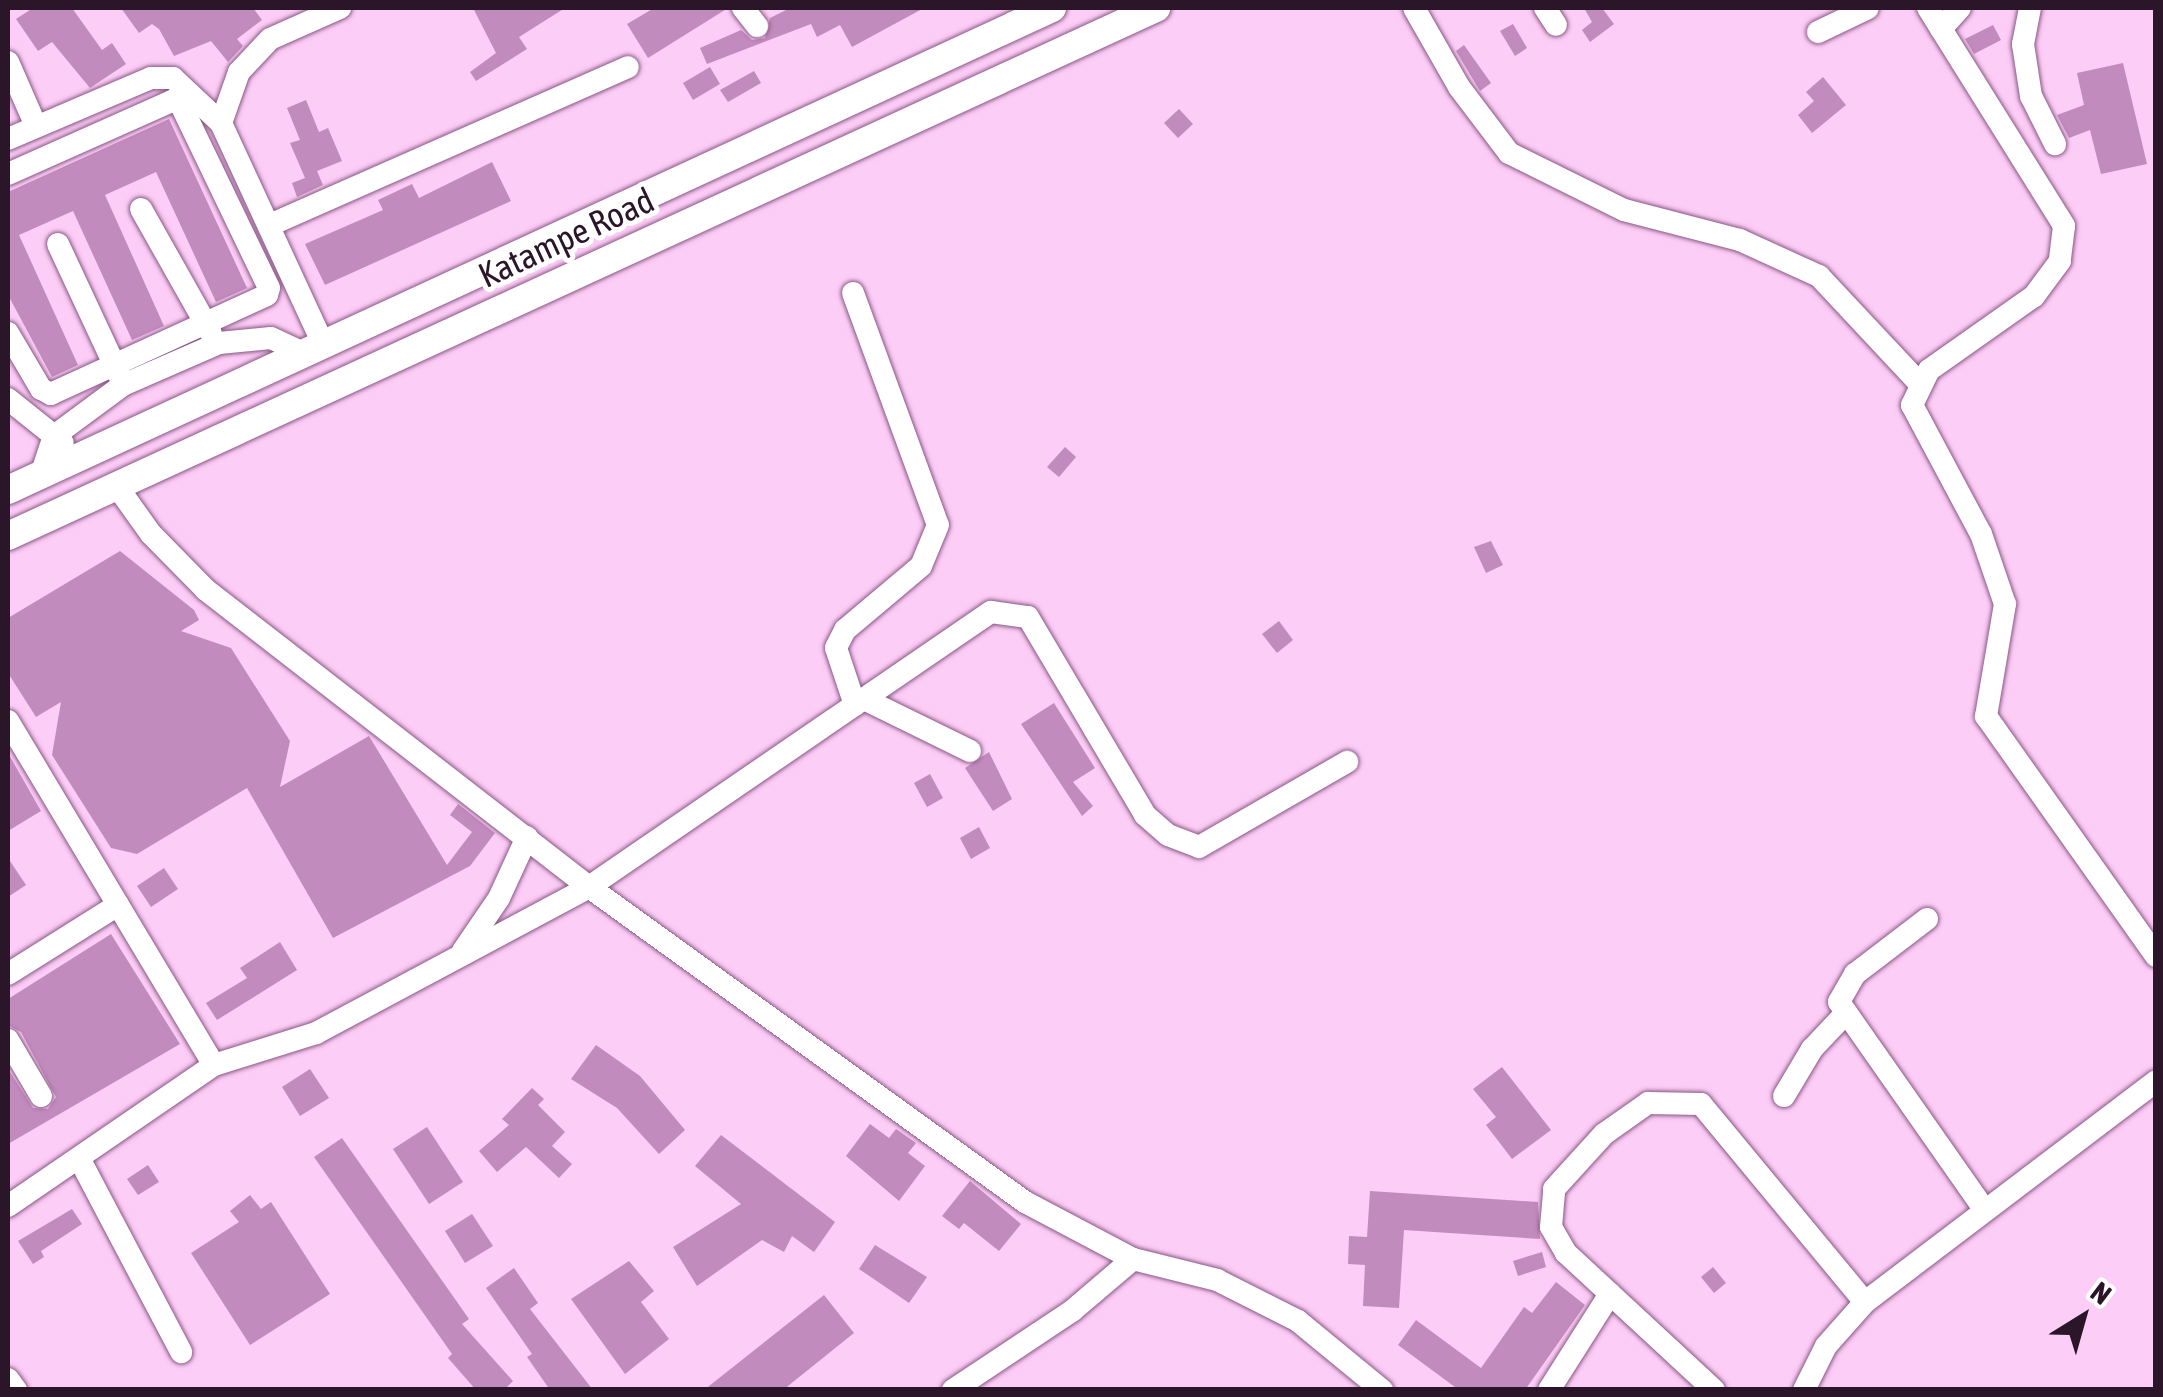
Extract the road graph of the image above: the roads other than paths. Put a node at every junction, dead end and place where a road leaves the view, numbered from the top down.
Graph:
1 (340, 8) edge
2 (1052, 8) edge
3 (1156, 8) edge
4 (1414, 8) edge
5 (1868, 8) edge
6 (1928, 8) edge
7 (1960, 8) edge
8 (2030, 8) edge
9 (1941, 29) junction
10 (1818, 32) dead end
11 (8, 62) edge
12 (628, 67) dead end
13 (221, 123) junction
14 (36, 126) junction
15 (8, 139) edge
16 (2055, 144) dead end
17 (8, 174) edge
18 (141, 209) dead end
19 (270, 225) junction
20 (58, 244) dead end
21 (854, 293) dead end
22 (204, 323) junction
23 (8, 333) edge
24 (219, 344) junction
25 (315, 350) junction
26 (119, 374) junction
27 (1918, 383) junction
28 (8, 398) edge
29 (54, 436) junction
30 (80, 458) junction
31 (41, 475) junction
32 (116, 485) junction
33 (8, 490) edge
34 (8, 536) edge
35 (860, 702) junction
36 (8, 721) edge
37 (970, 751) dead end
38 (1347, 762) dead end
39 (527, 837) junction
40 (590, 886) junction
41 (118, 905) junction
42 (1927, 919) dead end
43 (460, 956) junction
44 (2156, 956) edge
45 (8, 974) edge
46 (1846, 1013) junction
47 (8, 1040) edge
48 (214, 1065) junction
49 (2156, 1081) edge
50 (41, 1096) dead end
51 (1784, 1096) dead end
52 (81, 1162) junction
53 (8, 1206) edge
54 (1984, 1209) junction
55 (1133, 1259) junction
56 (1610, 1294) junction
57 (1864, 1302) junction
58 (181, 1352) dead end
59 (8, 1379) edge
60 (16, 1390) edge
61 (953, 1390) edge
62 (1382, 1390) edge
63 (1549, 1390) edge
64 (1714, 1390) edge
65 (1804, 1390) edge

1 - 13 street
2 - 25 main road, Katampe Road
3 - 32 main road, Katampe Road
4 - 27 street
5 - 10 street
6 - 9 street
7 - 9 street
8 - 16 street
9 - 27 street
11 - 14 street
12 - 19 street
13 - 14 street
13 - 19 street
14 - 15 street
17 - 22 street
18 - 22 street
19 - 25 street
20 - 26 street
21 - 35 street
22 - 24 street
22 - 26 street
23 - 26 street
24 - 25 street
24 - 26 street
25 - 30 main road, Katampe Road
26 - 29 street
27 - 44 street
28 - 29 street
29 - 30 street
29 - 31 street
30 - 31 main road, Katampe Road
31 - 33 main road, Katampe Road
32 - 34 main road, Katampe Road
32 - 39 street
35 - 37 street
35 - 38 street
35 - 40 street
36 - 41 street
39 - 40 street
39 - 43 street
40 - 43 street
40 - 55 street
41 - 45 street
41 - 48 street
42 - 46 street
43 - 48 street
46 - 51 street
46 - 54 street
47 - 50 street
48 - 52 street
49 - 54 street
52 - 53 street
52 - 58 street
54 - 57 street
55 - 61 street
55 - 62 street
56 - 57 street
56 - 63 street
56 - 64 street
57 - 65 street
59 - 60 street

